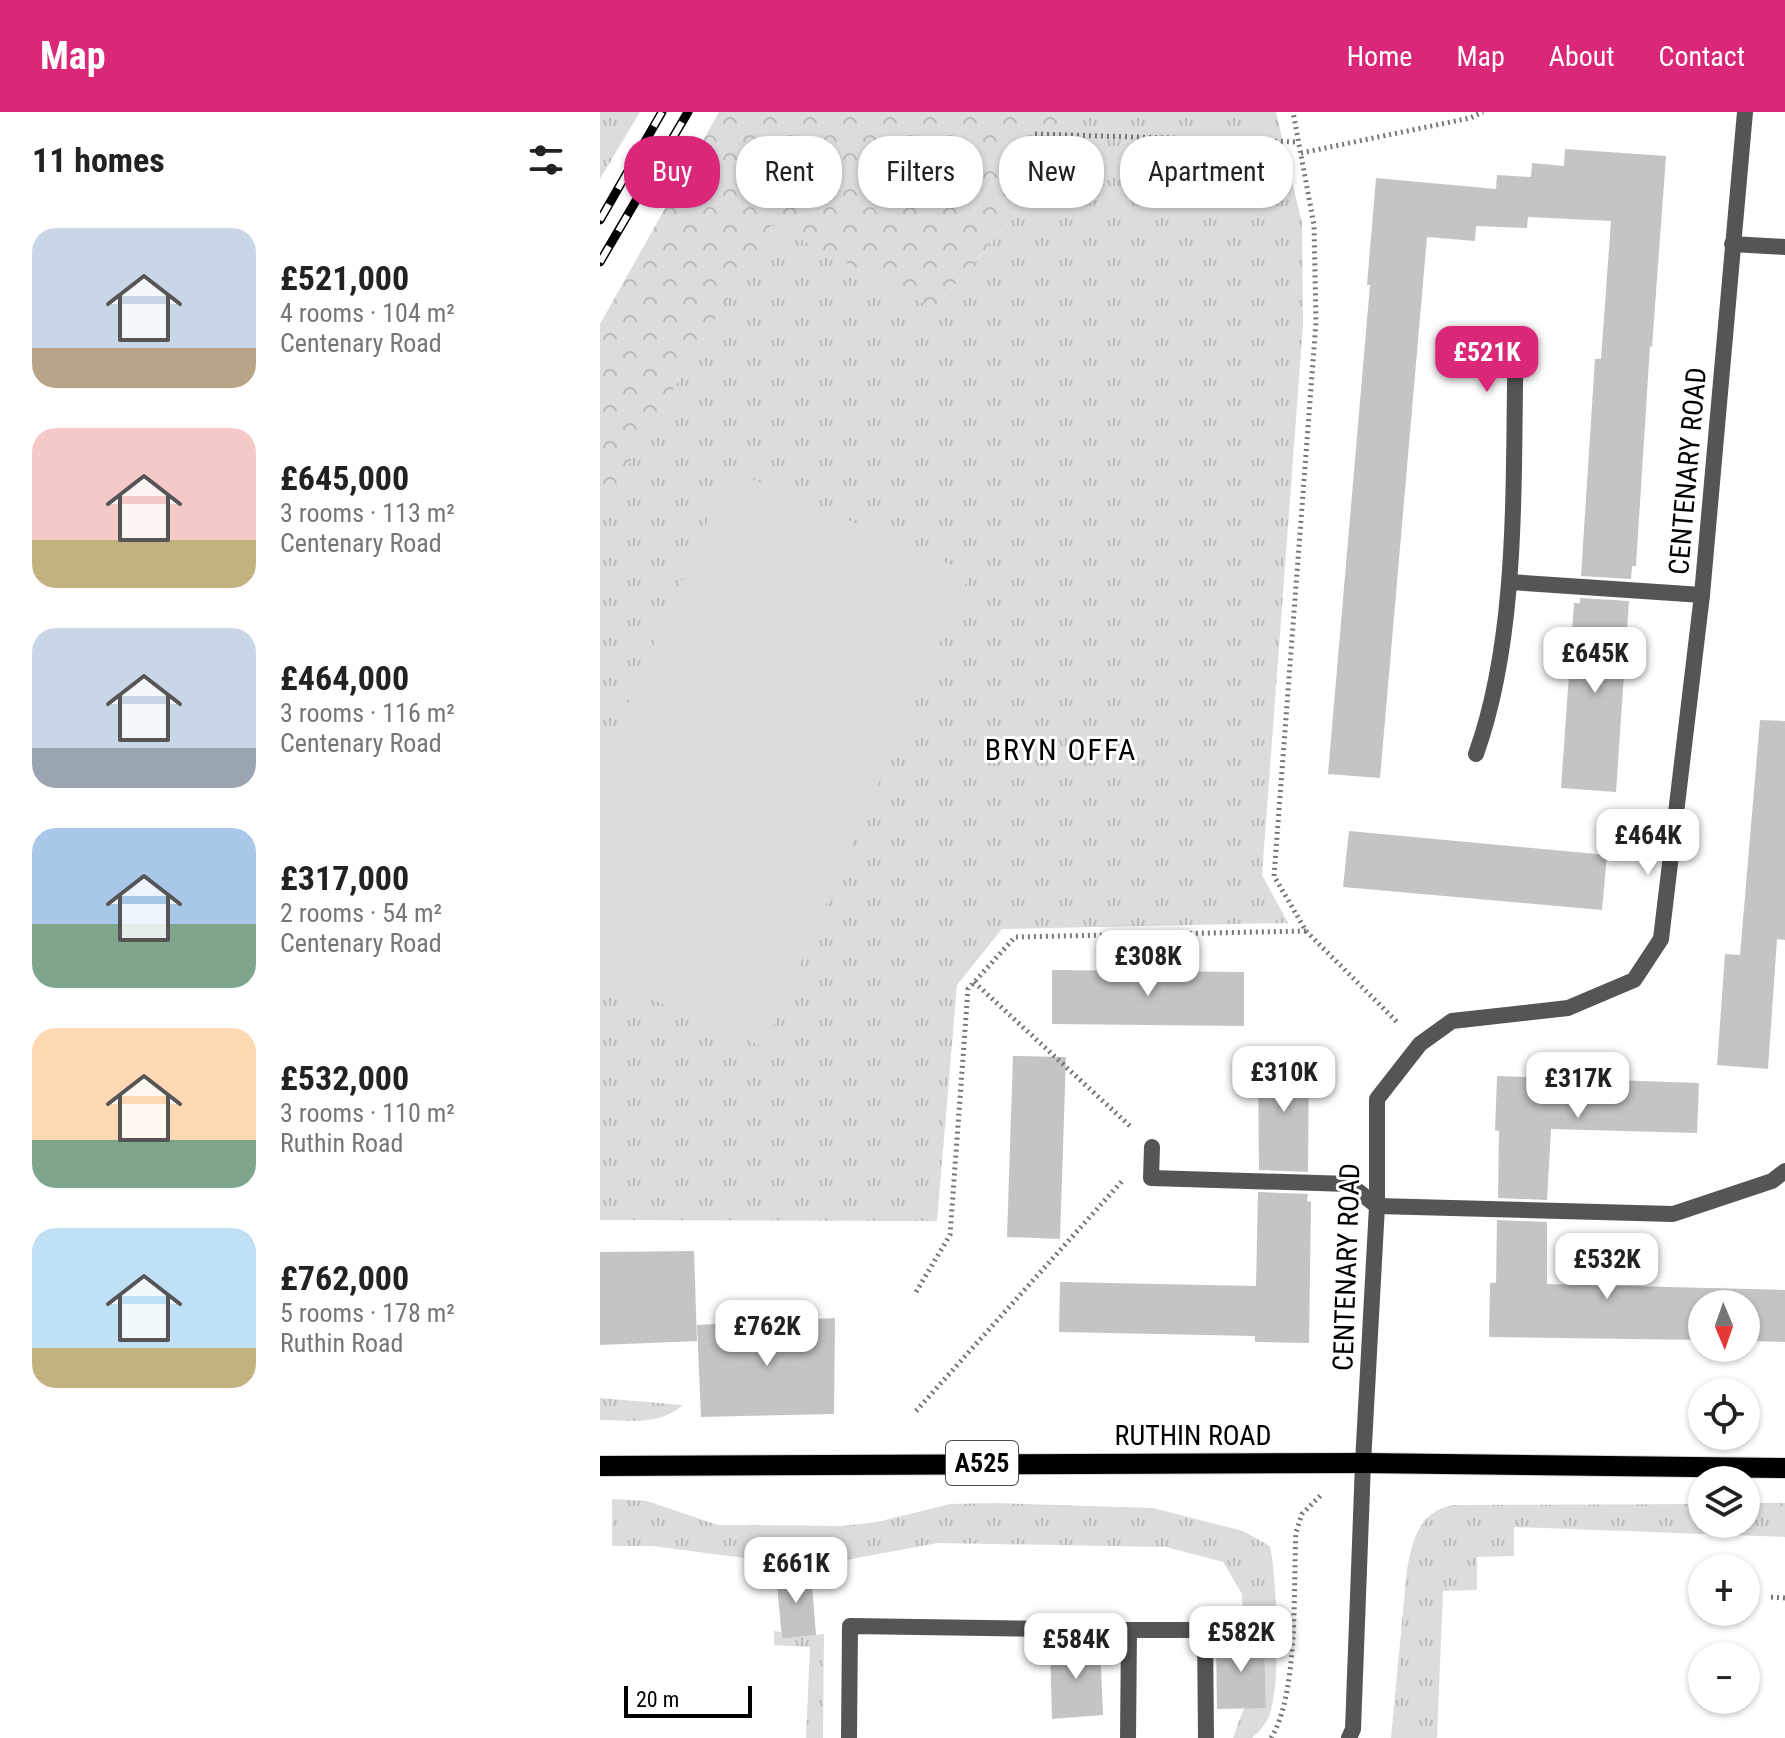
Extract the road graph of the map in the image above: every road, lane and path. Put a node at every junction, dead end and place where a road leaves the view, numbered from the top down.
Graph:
1 (1293, 112) edge
2 (1483, 112) edge
3 (1745, 112) edge
4 (1035, 134) dead end
5 (1298, 142) junction
6 (1301, 153) junction
7 (1732, 244) junction
8 (1785, 247) edge
9 (1516, 336) dead end
10 (1510, 582) junction
11 (1702, 595) junction
12 (1476, 754) dead end
13 (1306, 931) junction
14 (974, 982) junction
15 (1420, 1044) junction
16 (1152, 1147) joint
17 (1785, 1171) edge
18 (1151, 1178) junction
19 (1377, 1206) junction
20 (916, 1292) dead end
21 (916, 1411) dead end
22 (1363, 1463) junction
23 (600, 1466) edge
24 (1785, 1468) edge
25 (1771, 1597) dead end
26 (1785, 1598) edge
27 (1129, 1630) junction
28 (849, 1738) edge
29 (1128, 1738) edge
30 (1206, 1738) edge
31 (1271, 1738) edge
32 (1349, 1738) edge

1 - 5 path
2 - 6 path
3 - 7 street, CENTENARY ROAD
4 - 5 path
5 - 6 path
6 - 13 path
7 - 8 street
7 - 11 street, CENTENARY ROAD
9 - 10 street
10 - 11 street
10 - 12 street
11 - 15 street, CENTENARY ROAD
13 - 14 path
13 - 15 path
14 - 16 path
14 - 20 path
15 - 19 street, CENTENARY ROAD
16 - 18 street
17 - 19 street
18 - 19 street
18 - 21 path
19 - 22 street, CENTENARY ROAD
22 - 23 main road, RUTHIN ROAD / A525
22 - 24 main road, RUTHIN ROAD / A525
22 - 31 path
22 - 32 street, CENTENARY ROAD
25 - 26 path
27 - 28 street
27 - 29 street
27 - 30 street

